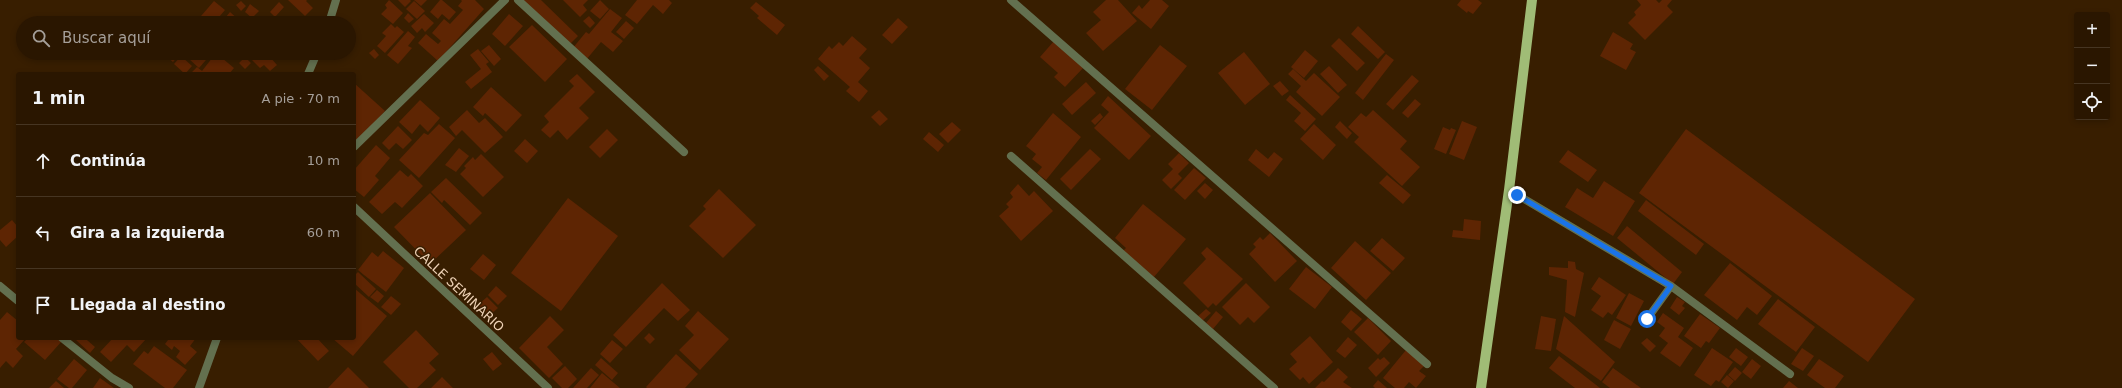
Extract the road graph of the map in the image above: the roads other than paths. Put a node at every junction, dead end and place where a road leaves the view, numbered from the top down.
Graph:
1 (336, 0) edge
2 (505, 0) edge
3 (518, 0) edge
4 (1011, 0) edge
5 (1532, 0) edge
6 (331, 16) edge
7 (314, 60) edge
8 (309, 72) edge
9 (356, 145) edge
10 (684, 152) dead end
11 (1011, 156) dead end
12 (1509, 190) junction
13 (356, 209) edge
14 (0, 286) edge
15 (1671, 286) junction
16 (16, 299) edge
17 (1647, 319) dead end
18 (64, 340) edge
19 (217, 340) edge
20 (1427, 364) dead end
21 (1790, 374) dead end
22 (129, 388) edge
23 (199, 388) edge
24 (548, 388) edge
25 (1274, 388) edge
26 (1481, 388) edge

1 - 6 street
2 - 9 street
3 - 10 street
4 - 20 street
5 - 12 main road
7 - 8 street
11 - 25 street
12 - 15 street
12 - 26 main road
13 - 24 street, CALLE SEMINARIO
14 - 16 street
15 - 17 street
15 - 21 street
18 - 22 street
19 - 23 street

